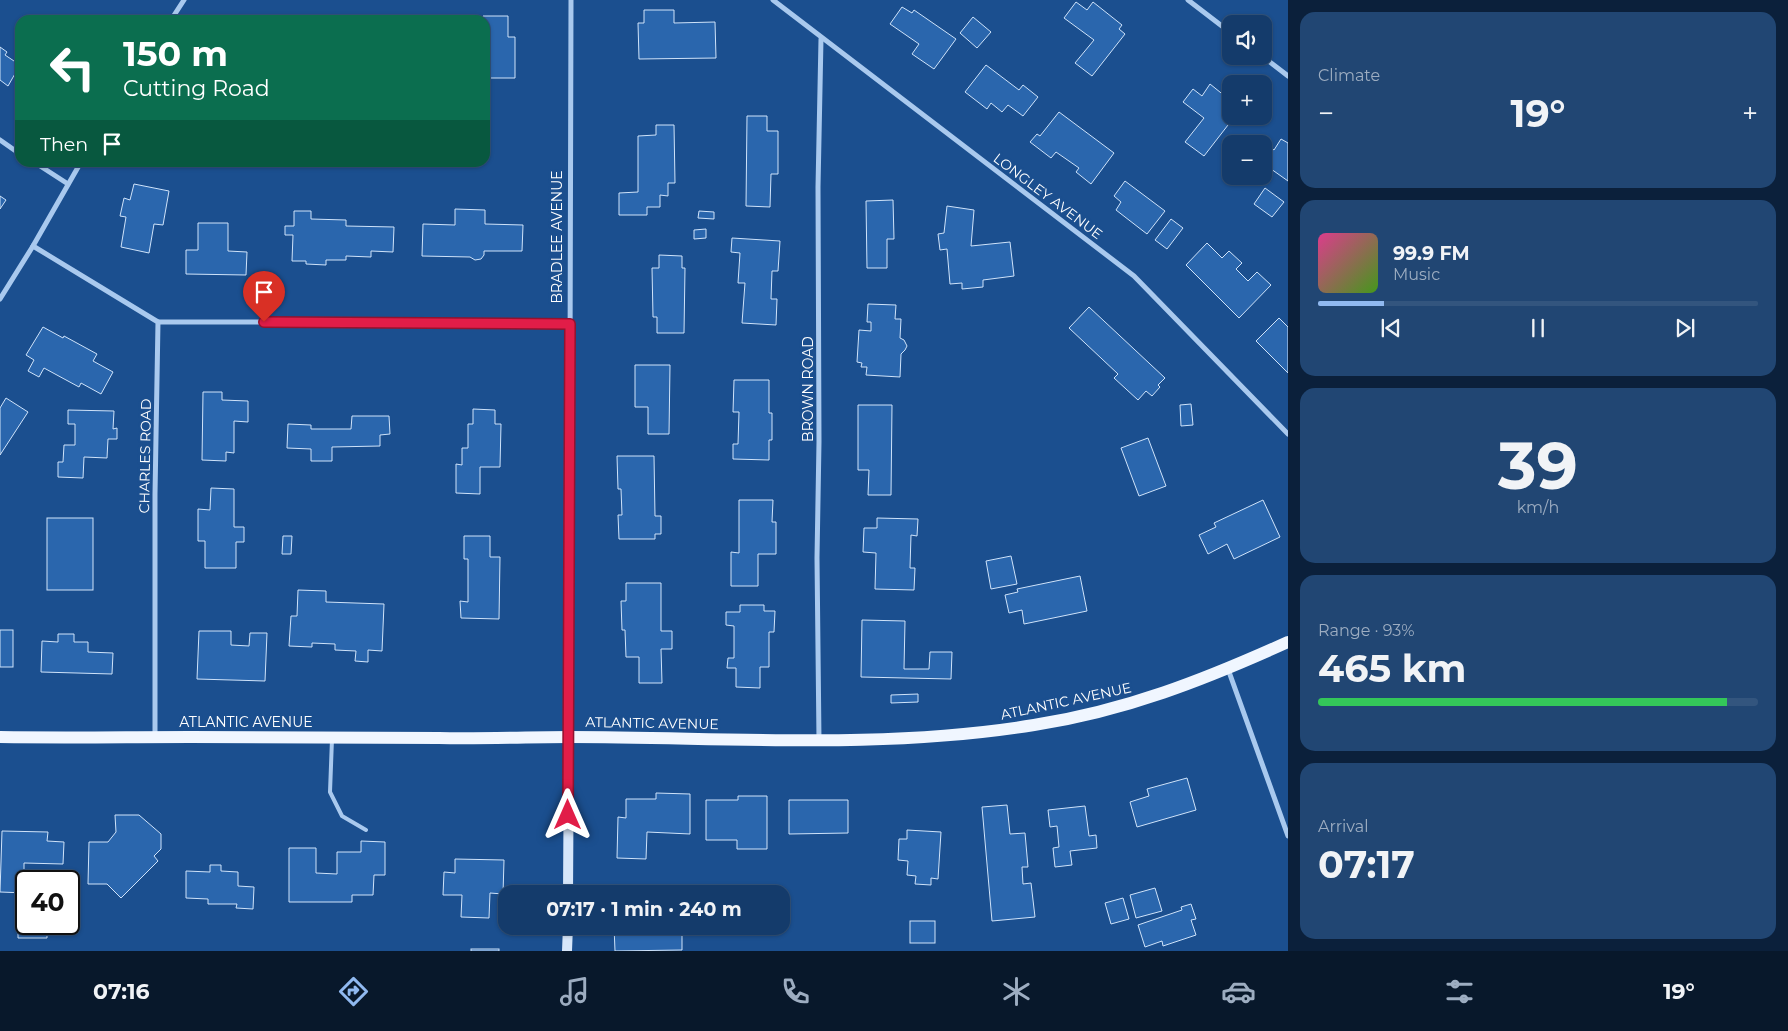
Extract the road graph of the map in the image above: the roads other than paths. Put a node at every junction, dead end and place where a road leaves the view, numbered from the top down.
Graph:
1 (184, 0) edge
2 (571, 0) edge
3 (772, 0) edge
4 (1188, 0) edge
5 (174, 15) edge
6 (1222, 26) edge
7 (821, 39) junction
8 (1272, 64) edge
9 (1288, 76) edge
10 (0, 140) edge
11 (15, 150) edge
12 (42, 167) edge
13 (78, 167) edge
14 (68, 184) junction
15 (33, 246) junction
16 (0, 298) edge
17 (158, 322) junction
18 (570, 324) junction
19 (1288, 434) edge
20 (1288, 642) edge
21 (1228, 669) junction
22 (0, 737) edge
23 (155, 737) junction
24 (332, 737) junction
25 (569, 737) junction
26 (819, 740) junction
27 (366, 830) dead end
28 (1288, 836) edge
29 (568, 885) edge
30 (568, 935) edge
31 (567, 951) edge

1 - 5 street
2 - 18 street, BRADLEE AVENUE
3 - 7 street, LONGLEY AVENUE
4 - 6 street
7 - 19 street, LONGLEY AVENUE
7 - 26 street, BROWN ROAD
8 - 9 street
10 - 11 street
12 - 14 street
13 - 14 street
14 - 15 street
15 - 16 street
15 - 17 street
17 - 18 street
17 - 23 street, CHARLES ROAD
18 - 25 street, BRADLEE AVENUE
20 - 21 main road, ATLANTIC AVENUE
21 - 26 main road, ATLANTIC AVENUE
21 - 28 street
22 - 23 main road, ATLANTIC AVENUE
23 - 24 main road, ATLANTIC AVENUE
24 - 25 main road, ATLANTIC AVENUE
24 - 27 lane
25 - 26 main road, ATLANTIC AVENUE
25 - 29 street, BRADLEE AVENUE
30 - 31 street

